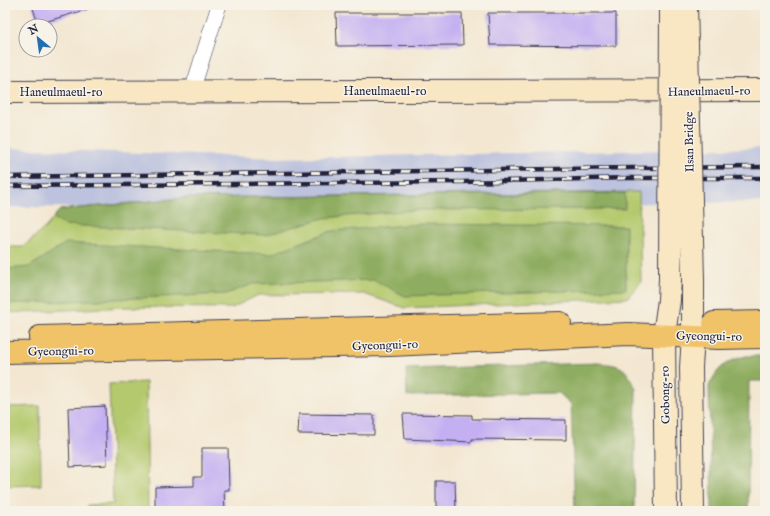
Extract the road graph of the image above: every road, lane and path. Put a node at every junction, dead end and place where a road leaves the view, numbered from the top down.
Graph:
1 (219, 5) edge
2 (671, 5) edge
3 (686, 5) edge
4 (765, 90) edge
5 (192, 91) junction
6 (5, 92) edge
7 (670, 279) joint
8 (765, 322) edge
9 (665, 328) junction
10 (693, 329) junction
11 (765, 337) edge
12 (5, 338) edge
13 (5, 352) edge
14 (666, 511) edge
15 (693, 511) edge

1 - 5 street
2 - 7 main road, Ilsan Bridge, bridge
3 - 10 main road, Ilsan Bridge, bridge
4 - 5 main road, Haneulmaeul-ro
5 - 6 main road, Haneulmaeul-ro
7 - 9 main road, Gobong-ro
8 - 10 main road, Gyeongui-ro
9 - 10 main road, Gyeongui-ro
9 - 12 main road, Gyeongui-ro
9 - 13 main road, Gyeongui-ro
9 - 14 main road, Gobong-ro
10 - 11 main road, Gyeongui-ro
10 - 15 main road

